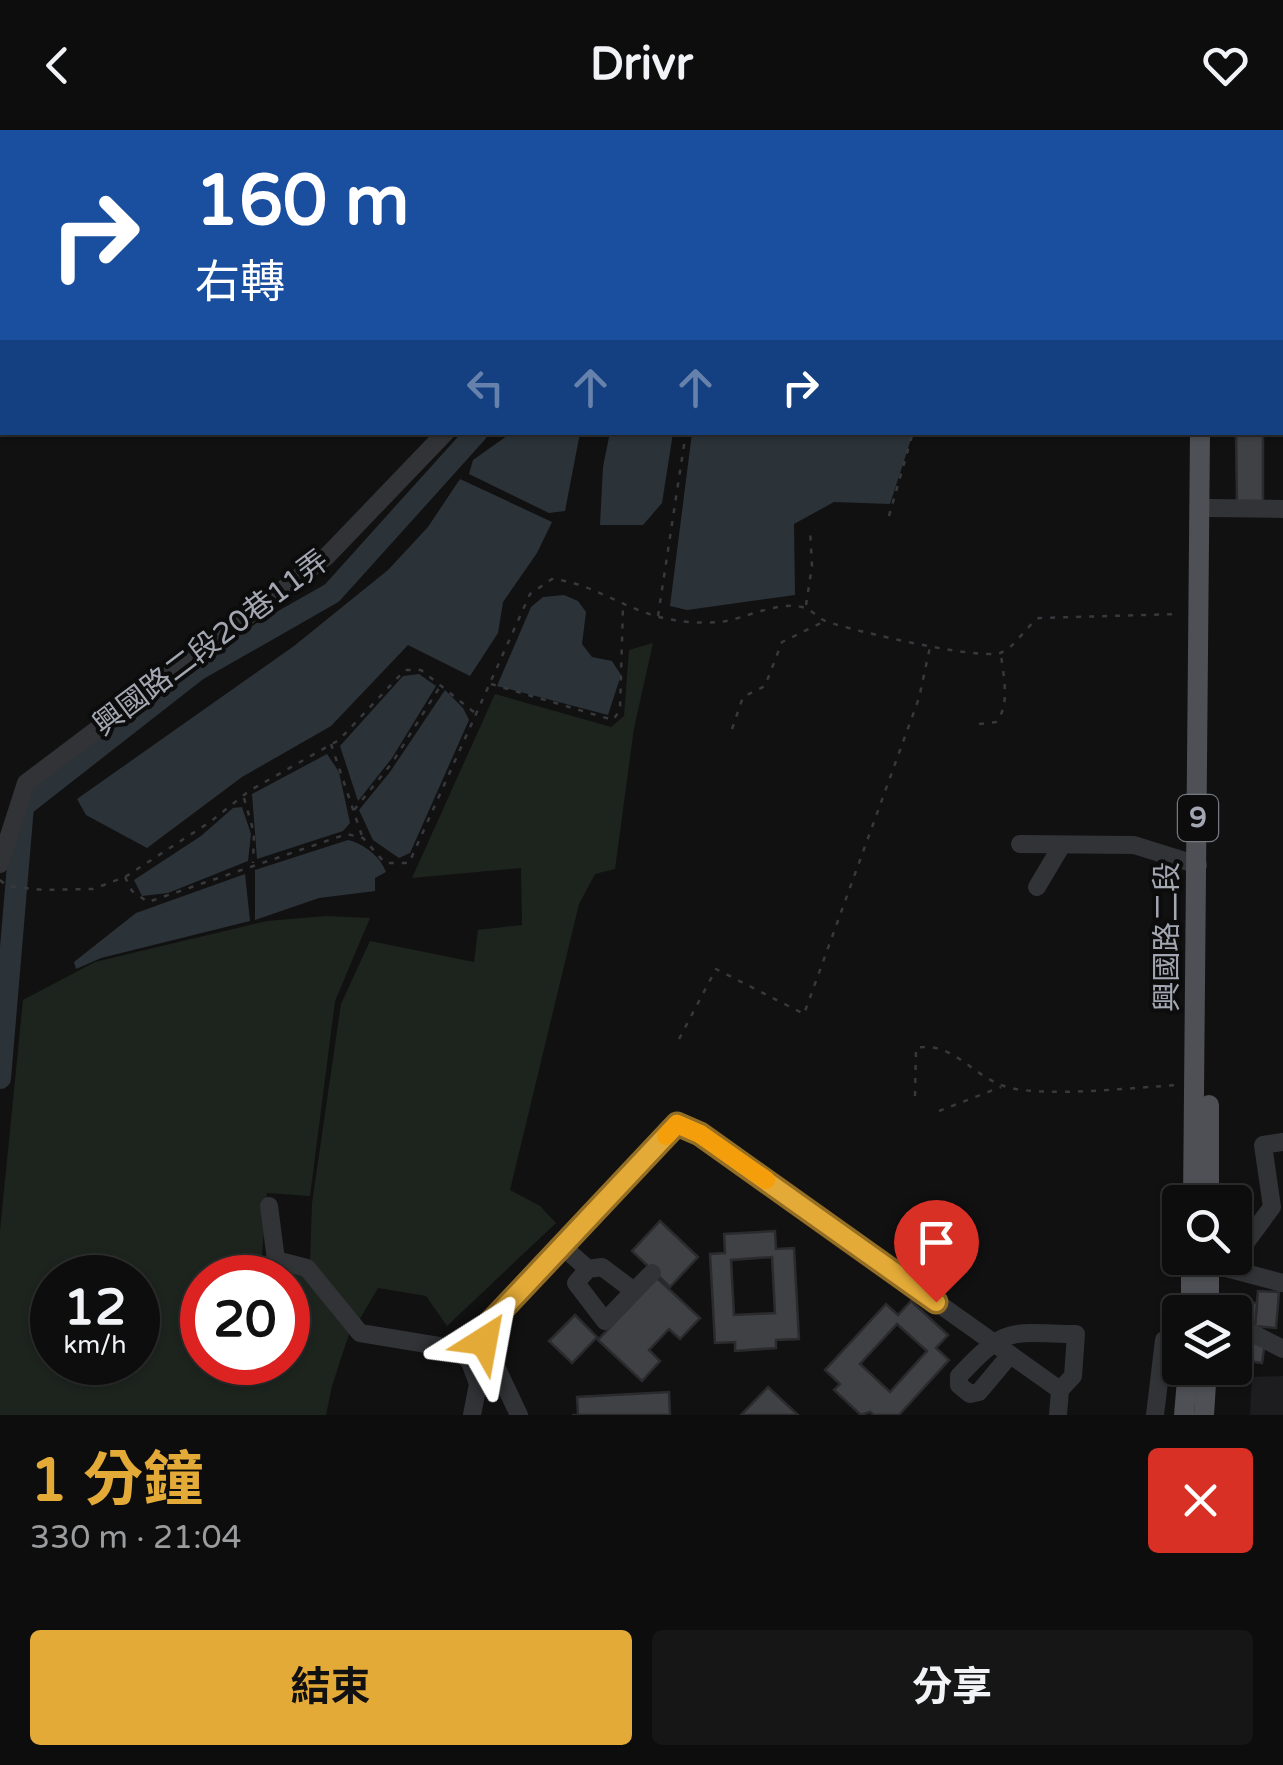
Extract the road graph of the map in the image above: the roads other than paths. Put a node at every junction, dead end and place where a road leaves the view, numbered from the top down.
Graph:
1 (443, 435) edge
2 (1200, 435) edge
3 (1211, 435) edge
4 (1210, 508) junction
5 (1283, 509) edge
6 (1020, 844) dead end
7 (1062, 845) junction
8 (0, 864) edge
9 (1198, 865) junction
10 (1037, 887) dead end
11 (1283, 1142) edge
12 (1193, 1185) edge
13 (1209, 1185) edge
14 (270, 1206) dead end
15 (1252, 1230) edge
16 (562, 1246) junction
17 (588, 1269) junction
18 (1252, 1270) edge
19 (652, 1273) dead end
20 (1283, 1282) edge
21 (634, 1291) junction
22 (1252, 1333) edge
23 (992, 1342) junction
24 (1283, 1349) edge
25 (1010, 1355) junction
26 (1162, 1357) edge
27 (1187, 1385) edge
28 (1206, 1385) edge
29 (1060, 1390) junction
30 (472, 1415) edge
31 (519, 1415) edge
32 (1058, 1415) edge
33 (1155, 1415) edge
34 (1184, 1415) edge
35 (1204, 1415) edge

1 - 8 lane, 興國路二段20巷11弄
2 - 9 main road, 興國路二段 / 9
3 - 4 main road, 興國路二段 / 9
4 - 5 lane
4 - 13 main road, 興國路二段 / 9
6 - 7 lane
7 - 9 lane
7 - 10 lane
9 - 12 main road, 興國路二段 / 9
11 - 15 lane
14 - 30 lane
16 - 17 lane
16 - 23 lane
16 - 31 lane
17 - 21 lane
17 - 21 lane
18 - 20 lane
19 - 21 lane
22 - 24 lane
23 - 25 lane
23 - 25 lane
23 - 29 lane
25 - 29 lane
26 - 33 lane
27 - 34 main road
28 - 35 main road
29 - 32 lane

